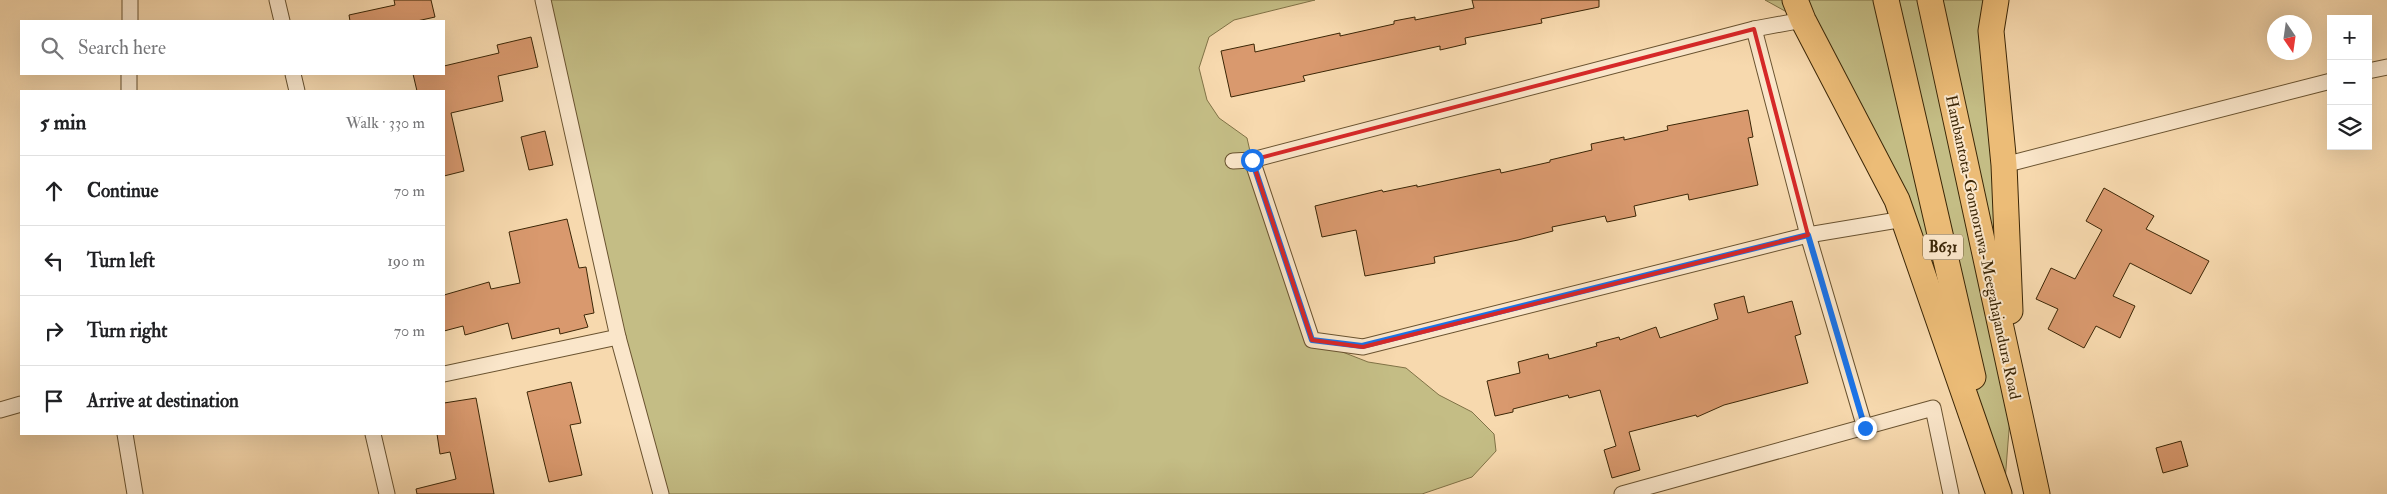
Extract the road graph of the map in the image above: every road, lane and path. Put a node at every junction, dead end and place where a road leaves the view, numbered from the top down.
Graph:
1 (130, 0) edge
2 (277, 0) edge
3 (543, 0) edge
4 (1886, 0) edge
5 (1930, 0) edge
6 (1996, 0) edge
7 (1799, 10) edge
8 (130, 20) edge
9 (282, 20) edge
10 (1754, 30) junction
11 (2387, 67) edge
12 (2372, 71) edge
13 (129, 75) edge
14 (293, 75) edge
15 (2327, 82) edge
16 (129, 90) edge
17 (297, 90) edge
18 (1252, 160) junction
19 (1233, 161) dead end
20 (2004, 165) junction
21 (1904, 219) junction
22 (1808, 235) junction
23 (618, 337) junction
24 (445, 374) edge
25 (2013, 378) junction
26 (20, 404) edge
27 (0, 410) edge
28 (1865, 428) junction
29 (124, 435) edge
30 (373, 435) edge
31 (135, 494) edge
32 (387, 494) edge
33 (661, 494) edge
34 (1622, 494) edge
35 (1951, 494) edge
36 (2000, 494) edge
37 (2037, 494) edge

1 - 8 street
2 - 9 street
3 - 23 street
4 - 36 main road, B631
5 - 25 main road, Hambantota-Gonnoruwa-Meegahajandura Road / B631
6 - 20 main road
7 - 10 street
7 - 21 main road
10 - 18 street
10 - 22 street
11 - 12 street
13 - 16 street
14 - 17 street
15 - 20 street
18 - 19 street
18 - 22 street
20 - 25 main road
21 - 22 street
21 - 36 main road
22 - 28 street
23 - 24 street
23 - 33 street
25 - 37 main road, Hambantota-Gonnoruwa-Meegahajandura Road / B631
26 - 27 street
28 - 34 street
28 - 35 street
29 - 31 street
30 - 32 street

